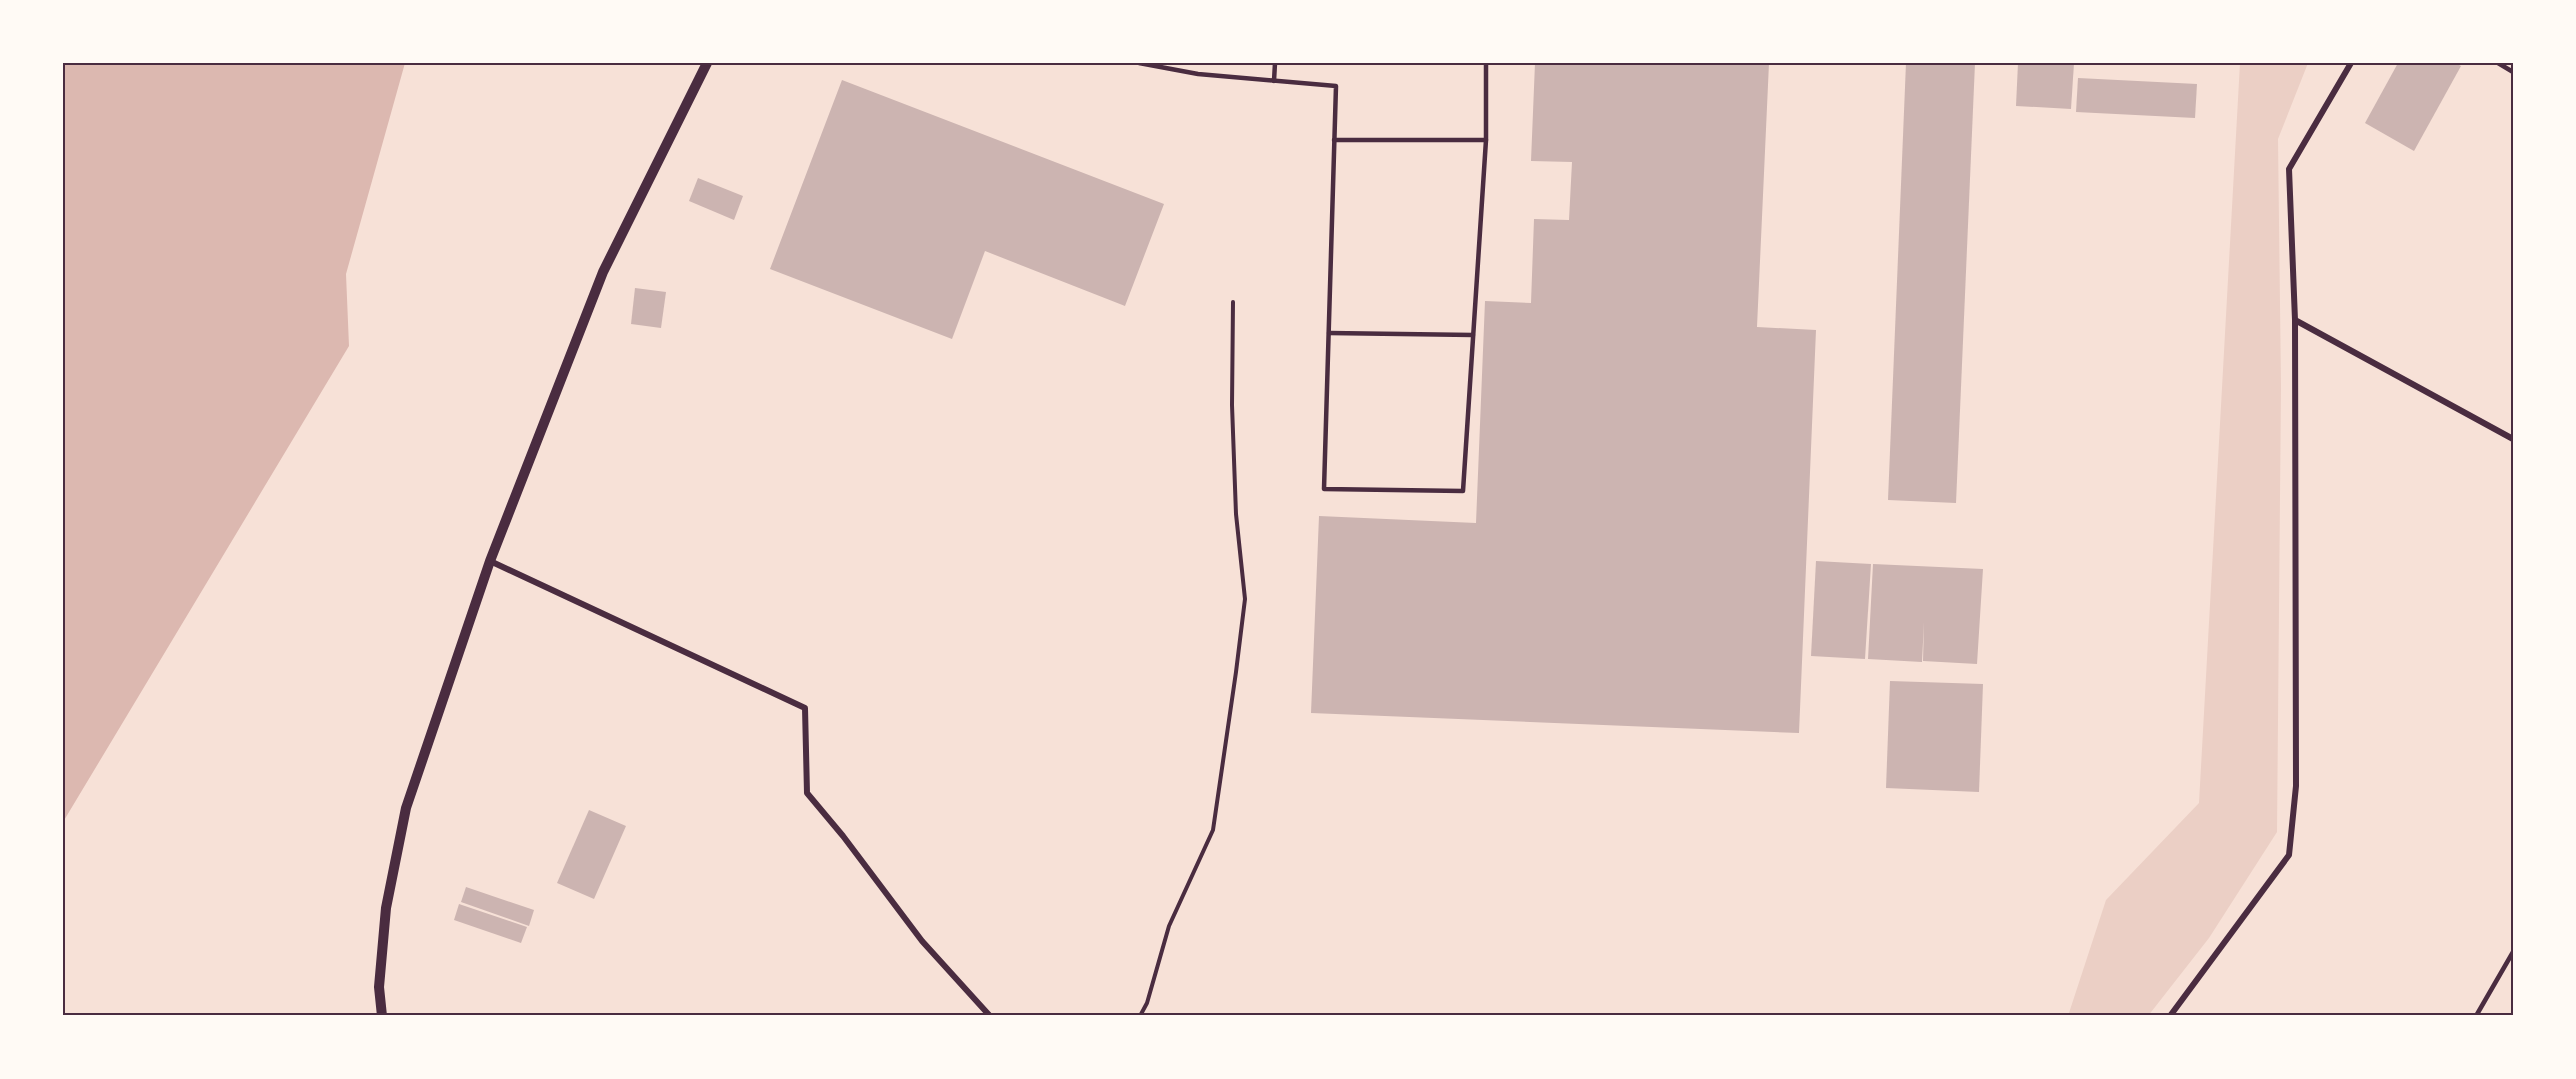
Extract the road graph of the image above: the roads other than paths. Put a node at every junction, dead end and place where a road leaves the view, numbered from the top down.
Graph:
1 (707, 63) edge
2 (1139, 63) edge
3 (1275, 63) edge
4 (1486, 63) edge
5 (2351, 63) edge
6 (2498, 63) edge
7 (2513, 72) edge
8 (1275, 81) junction
9 (1334, 140) junction
10 (1486, 140) junction
11 (2295, 320) junction
12 (1329, 333) junction
13 (1473, 336) junction
14 (2513, 439) edge
15 (490, 561) junction
16 (2513, 952) edge
17 (382, 1016) edge
18 (990, 1016) edge
19 (2170, 1016) edge
20 (2476, 1016) edge

1 - 15 street
2 - 8 lane
3 - 8 lane
4 - 10 lane
5 - 11 street
6 - 7 lane
8 - 9 lane
9 - 10 lane
9 - 12 lane
10 - 13 lane
11 - 14 street
11 - 19 street
12 - 13 lane
12 - 13 lane
15 - 17 street
15 - 18 street
16 - 20 lane

